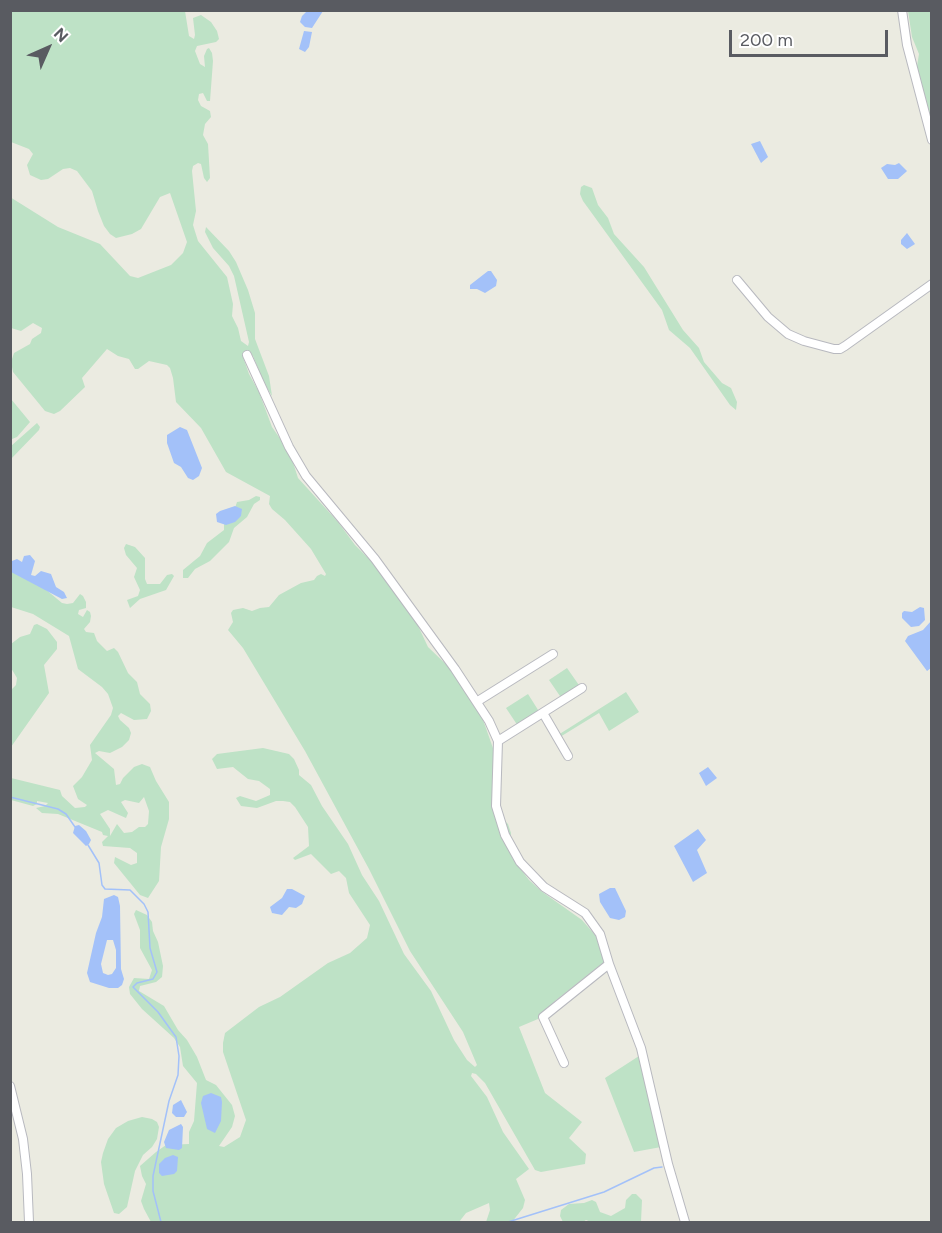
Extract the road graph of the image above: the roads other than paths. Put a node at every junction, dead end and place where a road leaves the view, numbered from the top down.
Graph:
1 (902, 10) edge
2 (932, 140) edge
3 (737, 280) dead end
4 (932, 284) edge
5 (247, 355) dead end
6 (553, 654) dead end
7 (582, 688) dead end
8 (478, 701) junction
9 (543, 713) junction
10 (498, 741) junction
11 (568, 756) dead end
12 (609, 964) junction
13 (564, 1063) dead end
14 (10, 1086) edge
15 (29, 1222) edge
16 (685, 1222) edge

1 - 2 street
3 - 4 street
5 - 8 street
6 - 8 street
7 - 9 street
8 - 10 street
9 - 10 street
9 - 11 street
10 - 12 street
12 - 13 street
12 - 16 street
14 - 15 street

